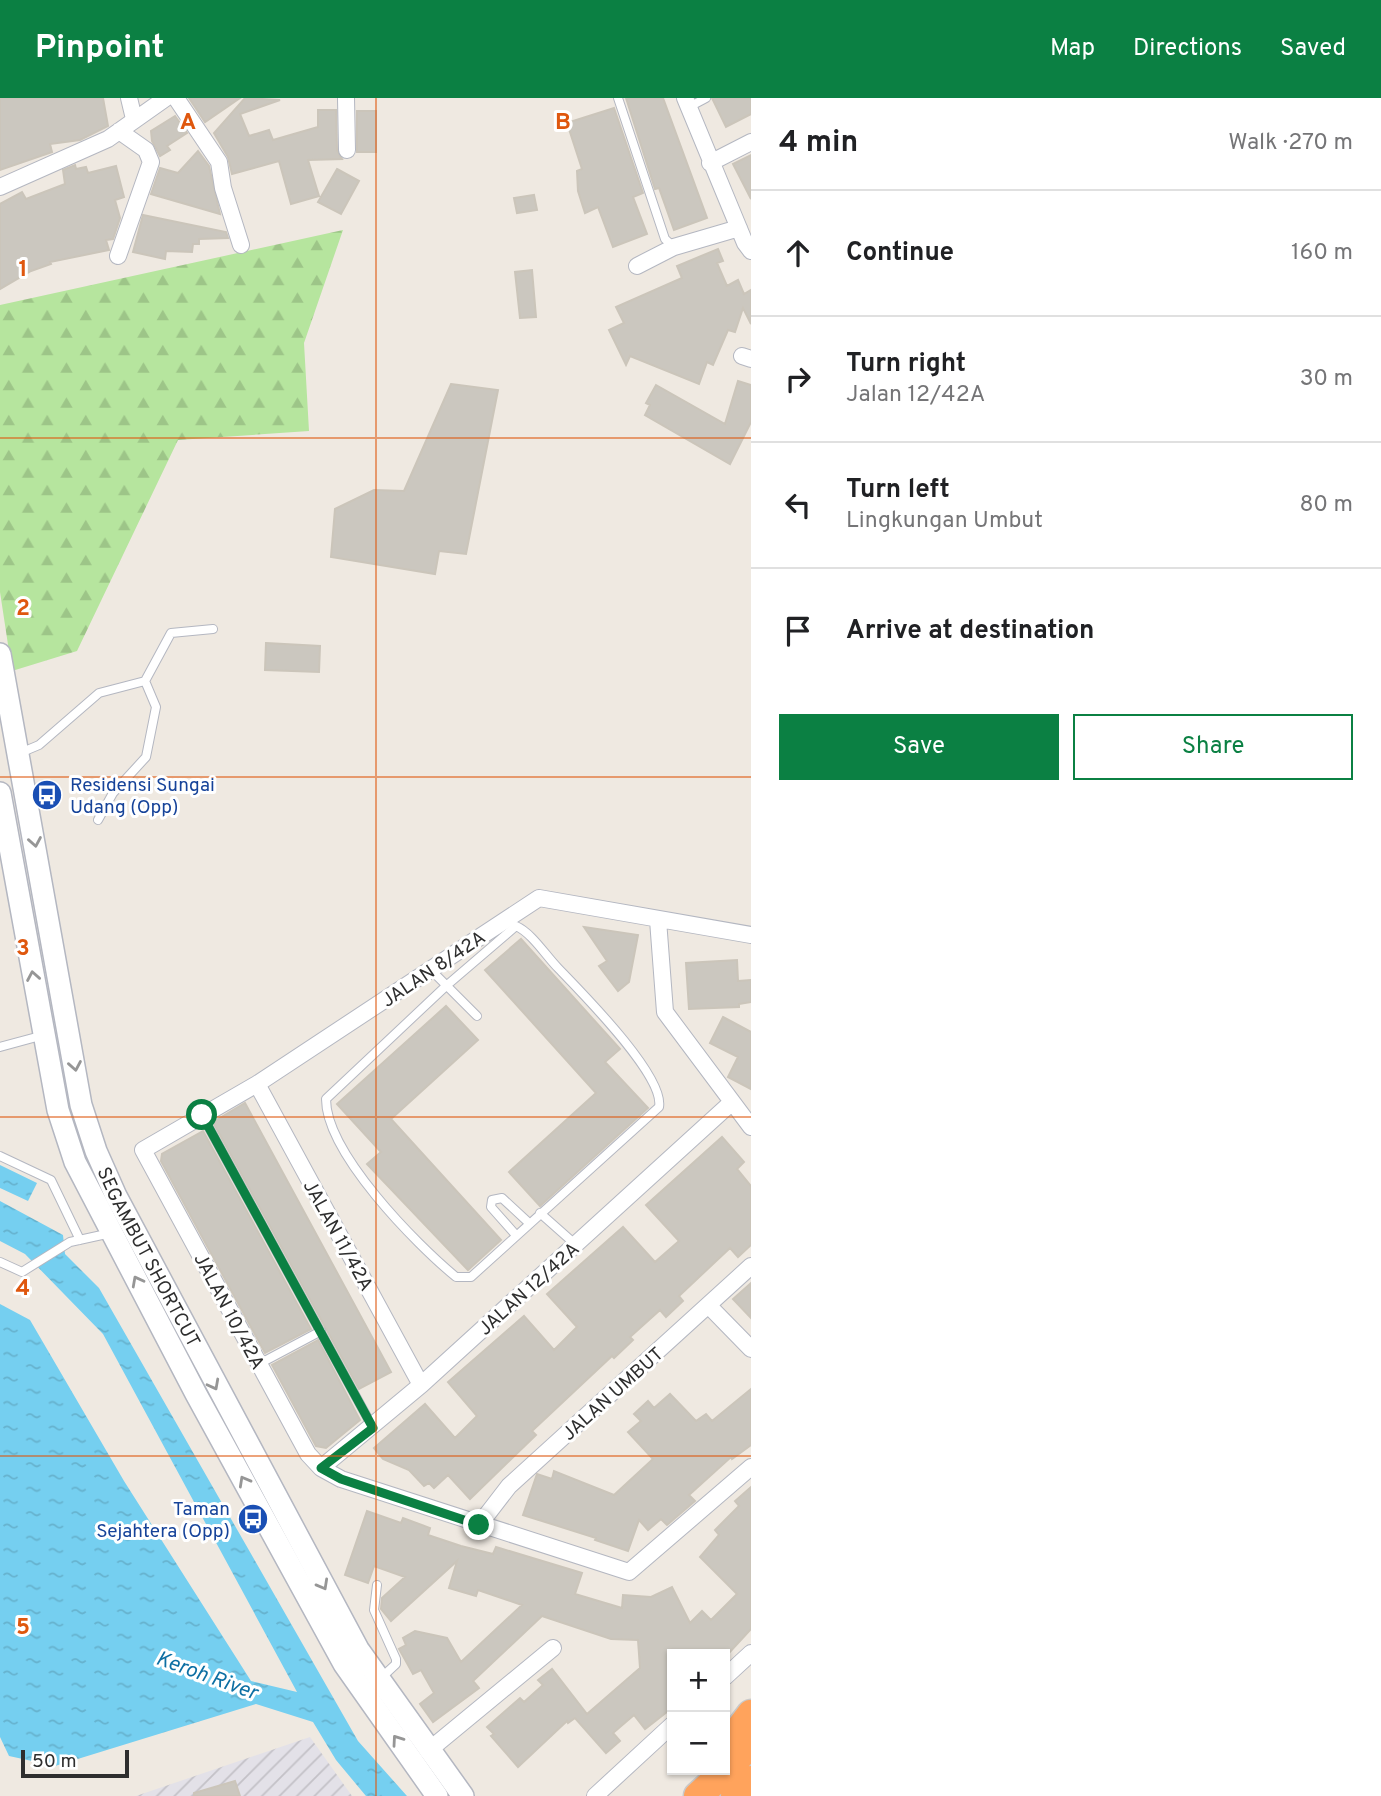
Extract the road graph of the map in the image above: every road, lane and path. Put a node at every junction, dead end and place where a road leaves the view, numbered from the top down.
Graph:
1 (129, 98) edge
2 (166, 98) edge
3 (176, 98) edge
4 (346, 98) edge
5 (618, 98) edge
6 (706, 98) edge
7 (687, 103) edge
8 (134, 119) junction
9 (118, 131) junction
10 (751, 142) edge
11 (347, 150) dead end
12 (710, 163) junction
13 (0, 187) edge
14 (739, 228) junction
15 (241, 245) dead end
16 (674, 247) junction
17 (751, 251) edge
18 (118, 256) dead end
19 (637, 266) dead end
20 (214, 629) dead end
21 (0, 654) edge
22 (145, 681) junction
23 (20, 754) junction
24 (0, 793) edge
25 (98, 820) dead end
26 (658, 920) junction
27 (751, 935) edge
28 (431, 970) junction
29 (446, 986) junction
30 (477, 1016) dead end
31 (44, 1035) junction
32 (0, 1047) edge
33 (257, 1084) junction
34 (731, 1103) junction
35 (202, 1115) junction
36 (751, 1127) edge
37 (143, 1150) joint
38 (0, 1156) edge
39 (540, 1213) junction
40 (529, 1223) junction
41 (111, 1233) junction
42 (515, 1234) junction
43 (80, 1240) junction
44 (575, 1244) junction
45 (0, 1262) edge
46 (751, 1266) edge
47 (709, 1306) junction
48 (321, 1331) junction
49 (751, 1349) edge
50 (258, 1364) junction
51 (421, 1385) junction
52 (373, 1428) junction
53 (751, 1467) edge
54 (321, 1468) junction
55 (479, 1525) junction
56 (377, 1585) dead end
57 (553, 1648) dead end
58 (751, 1653) edge
59 (730, 1672) edge
60 (379, 1680) junction
61 (751, 1714) edge
62 (667, 1730) edge
63 (730, 1741) edge
64 (751, 1742) edge
65 (428, 1751) junction
66 (708, 1775) edge
67 (751, 1782) edge
68 (437, 1796) edge
69 (463, 1796) edge
70 (595, 1796) edge
71 (697, 1796) edge
72 (735, 1796) edge
73 (745, 1796) edge

1 - 8 street
2 - 8 street
3 - 15 street
4 - 11 street
5 - 16 lane
6 - 7 lane
7 - 12 street
8 - 9 street
9 - 13 street
9 - 18 street
10 - 12 street
12 - 14 street
14 - 16 street
14 - 17 street
16 - 19 street
20 - 22 lane
21 - 23 main road, SEGAMBUT SHORTCUT
22 - 23 lane
22 - 25 lane
23 -> 60 main road, SEGAMBUT SHORTCUT
31 -> 24 main road, SEGAMBUT SHORTCUT
26 - 27 street, JALAN 8/42A
26 - 28 street, JALAN 8/42A
26 - 34 street
28 - 29 lane
28 - 33 street, JALAN 8/42A
29 - 30 lane
29 - 39 lane
29 - 42 lane
31 - 32 lane
31 - 41 main road, SEGAMBUT SHORTCUT
33 - 35 street, JALAN 8/42A
33 - 51 street, JALAN 11/42A
34 - 36 street
34 - 44 street, JALAN 12/42A
35 - 37 street, JALAN 8/42A
35 - 48 lane
37 - 50 street, JALAN 10/42A
38 - 43 lane
39 - 40 lane
39 - 44 lane
40 - 42 lane
40 - 42 lane
41 - 43 lane
68 -> 41 main road, SEGAMBUT SHORTCUT
43 - 45 lane
44 - 51 street, JALAN 12/42A
46 - 47 street, JALAN UMBUT
47 - 49 street
47 - 55 street, JALAN UMBUT
48 - 50 lane
48 - 52 lane
50 - 54 street, JALAN 10/42A
51 - 52 street, JALAN 12/42A
52 - 54 street, JALAN 12/42A
53 - 55 street
54 - 55 street
56 - 60 lane
57 - 65 street
58 - 59 street
60 - 65 main road, SEGAMBUT SHORTCUT
61 - 63 highway
62 - 70 street
64 - 71 highway
65 - 69 main road, SEGAMBUT SHORTCUT
66 - 71 highway
67 - 72 highway
67 - 73 highway

